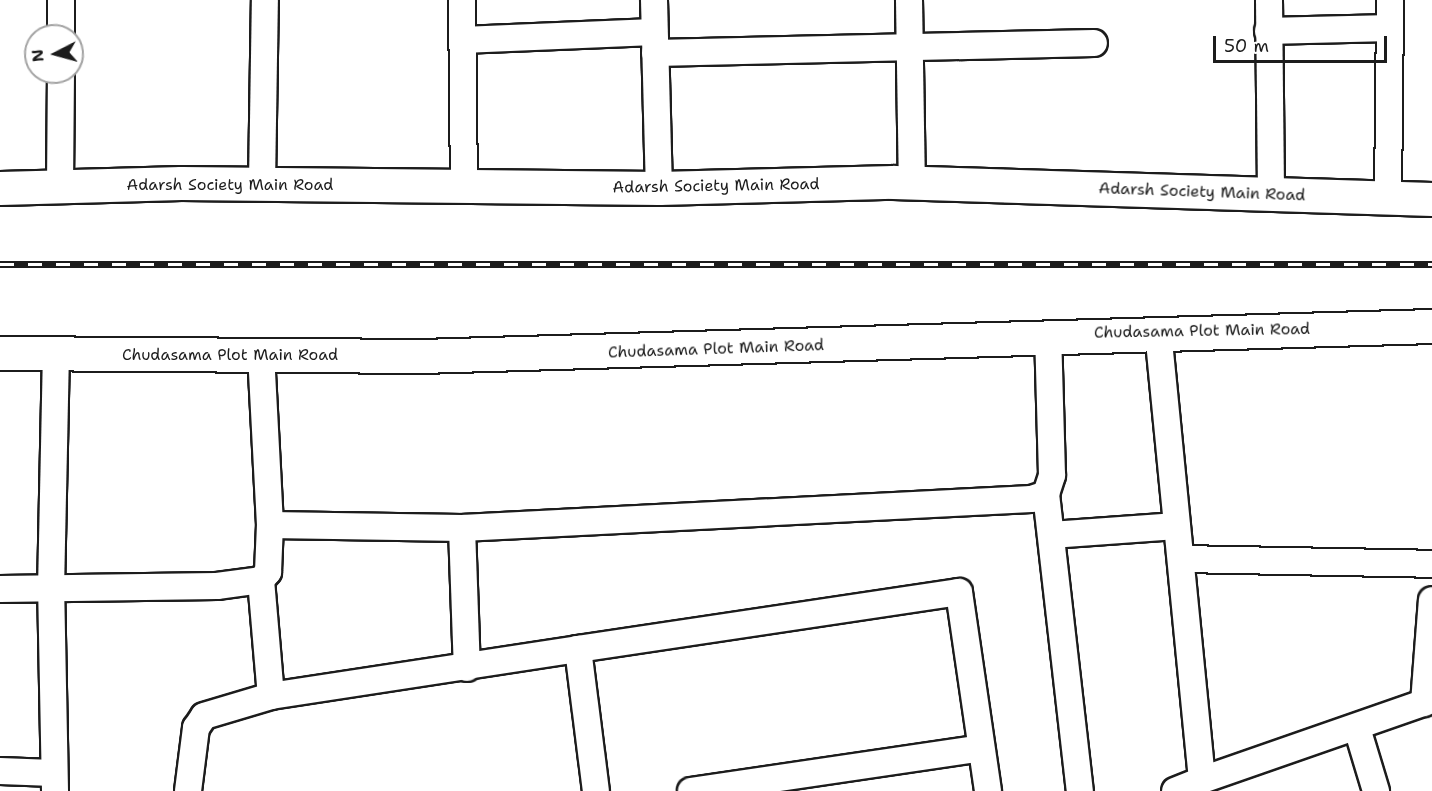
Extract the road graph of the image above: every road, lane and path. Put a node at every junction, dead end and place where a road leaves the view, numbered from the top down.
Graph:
1 (61, 0) edge
2 (266, 0) edge
3 (462, 0) edge
4 (654, 0) edge
5 (909, 0) edge
6 (1269, 0) edge
7 (1390, 0) edge
8 (61, 24) edge
9 (1389, 28) junction
10 (1268, 32) junction
11 (462, 40) junction
12 (654, 43) junction
13 (1094, 43) dead end
14 (909, 47) junction
15 (61, 84) edge
16 (912, 183) junction
17 (262, 184) junction
18 (60, 186) junction
19 (0, 188) edge
20 (464, 188) junction
21 (659, 188) junction
22 (1271, 194) junction
23 (1388, 198) junction
24 (1432, 199) edge
25 (1432, 326) edge
26 (1158, 331) junction
27 (1048, 336) junction
28 (0, 354) edge
29 (56, 354) junction
30 (261, 355) junction
31 (1046, 494) junction
32 (270, 525) junction
33 (1178, 526) junction
34 (462, 528) junction
35 (1051, 535) junction
36 (1181, 559) junction
37 (1432, 564) edge
38 (261, 580) junction
39 (0, 590) edge
40 (51, 590) junction
41 (1432, 600) edge
42 (578, 649) junction
43 (467, 668) junction
44 (271, 696) junction
45 (1428, 702) edge
46 (1357, 728) junction
47 (981, 748) junction
48 (0, 771) edge
49 (1202, 780) junction
50 (54, 782) edge
51 (188, 791) edge
52 (596, 791) edge
53 (691, 791) edge
54 (988, 791) edge
55 (1080, 791) edge
56 (1175, 791) edge
57 (1376, 791) edge

1 - 8 street
2 - 17 street
3 - 11 street
4 - 12 street
5 - 14 street
6 - 10 street
7 - 9 street
9 - 10 street
9 - 23 street
10 - 22 street
11 - 12 street
11 - 20 street
12 - 14 street
12 - 21 street
13 - 14 street
14 - 16 street
15 - 18 street
16 - 21 street, Adarsh Society Main Road
16 - 22 street, Adarsh Society Main Road
17 - 18 street, Adarsh Society Main Road
17 - 20 street, Adarsh Society Main Road
18 - 19 street, Adarsh Society Main Road
20 - 21 street, Adarsh Society Main Road
22 - 23 street, Adarsh Society Main Road
23 - 24 street, Adarsh Society Main Road
25 - 26 street, Chudasama Plot Main Road
26 - 27 street, Chudasama Plot Main Road
26 - 33 street
27 - 30 street, Chudasama Plot Main Road
27 - 31 street
28 - 29 street, Chudasama Plot Main Road
29 - 30 street, Chudasama Plot Main Road
29 - 40 street
30 - 32 street
31 - 34 street
31 - 35 street
32 - 34 street
32 - 38 street
33 - 35 street
33 - 36 street
34 - 43 street
35 - 55 street
36 - 37 street
36 - 49 street
38 - 40 street
38 - 44 street
39 - 40 street
40 - 50 street
41 - 45 street
42 - 43 street
42 - 47 street
42 - 52 street
43 - 44 street
44 - 51 street
45 - 46 street
46 - 49 street
46 - 57 street
47 - 53 street
47 - 54 street
48 - 50 street
49 - 56 street

